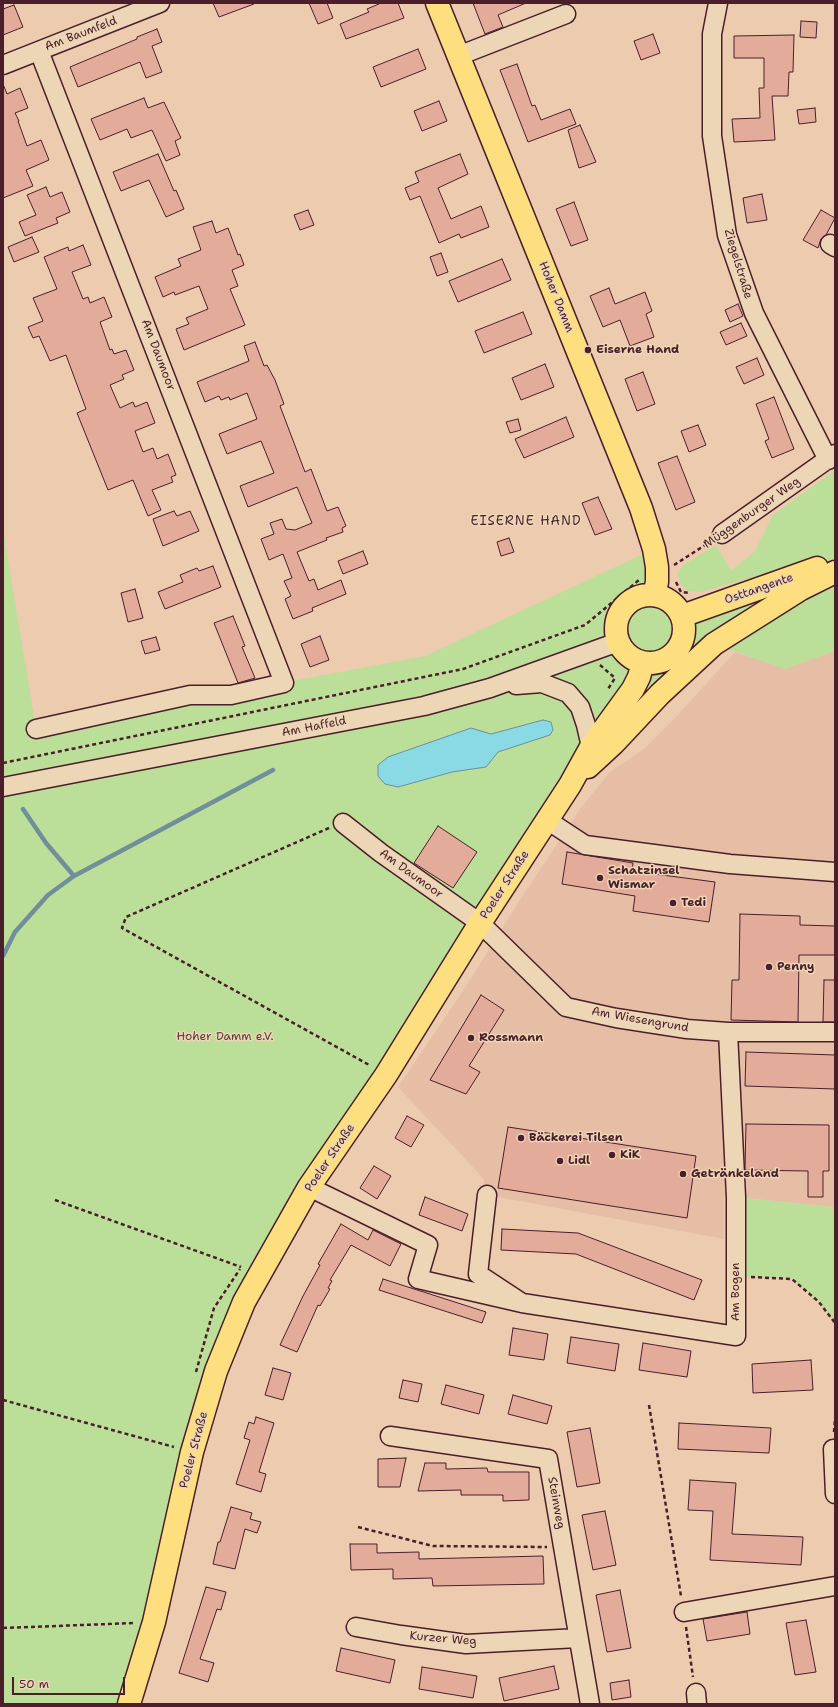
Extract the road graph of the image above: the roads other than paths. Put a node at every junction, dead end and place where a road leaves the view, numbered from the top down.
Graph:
1 (160, 3) edge
2 (437, 3) edge
3 (718, 3) edge
4 (566, 14) dead end
5 (39, 51) junction
6 (458, 56) junction
7 (3, 65) edge
8 (831, 457) edge
9 (722, 534) road end
10 (835, 562) edge
11 (835, 572) edge
12 (654, 595) junction
13 (682, 616) junction
14 (618, 642) junction
15 (643, 663) junction
16 (490, 688) junction
17 (36, 729) dead end
18 (591, 747) junction
19 (570, 785) junction
20 (3, 787) edge
21 (547, 820) junction
22 (343, 823) road end
23 (835, 872) edge
24 (480, 923) junction
25 (728, 1032) junction
26 (835, 1032) edge
27 (309, 1187) junction
28 (487, 1195) dead end
29 (522, 1303) junction
30 (390, 1436) dead end
31 (834, 1449) edge
32 (835, 1494) edge
33 (835, 1586) edge
34 (684, 1612) road end
35 (356, 1626) dead end
36 (578, 1638) junction
37 (129, 1704) edge
38 (590, 1704) edge

1 - 5 street, Am Baumfeld
2 - 6 main road, Hoher Damm
3 - 8 street, Ziegelstraße
4 - 6 street
5 - 7 street, Am Baumfeld
5 - 17 street, Am Daumoor
6 - 12 main road, Hoher Damm
8 - 9 street, Müggenburger Weg
10 - 13 main road, Osttangente
11 - 19 main road
12 - 13 main road
12 - 14 main road
13 - 15 main road
14 - 15 main road
14 - 16 street, Am Haffeld
15 - 18 main road, Poeler Straße
16 - 18 street
16 - 20 street, Am Haffeld
18 - 19 main road, Poeler Straße
19 - 21 main road, Poeler Straße
21 - 23 street
21 - 24 main road, Poeler Straße
22 - 24 street, Am Daumoor
24 - 25 street, Am Wiesengrund
24 - 27 main road, Poeler Straße
25 - 26 street, Am Wiesengrund
25 - 29 street, Am Bogen
27 - 29 street
27 - 37 main road, Poeler Straße
28 - 29 street
30 - 36 street, Steinweg
31 - 32 street
33 - 34 street
35 - 36 street, Kurzer Weg
36 - 38 street, Steinweg

